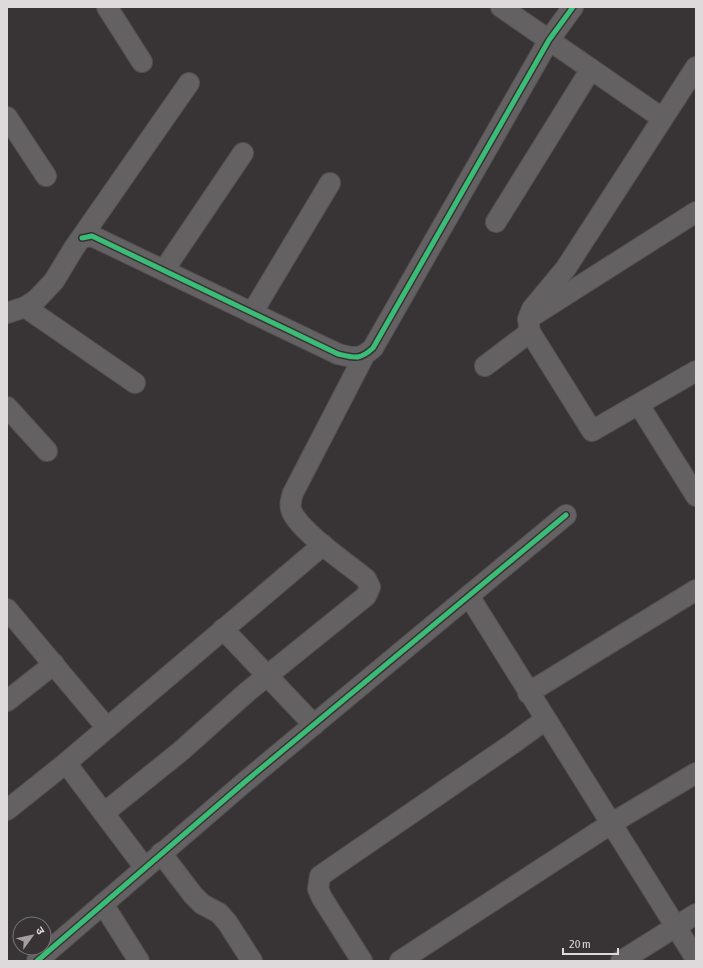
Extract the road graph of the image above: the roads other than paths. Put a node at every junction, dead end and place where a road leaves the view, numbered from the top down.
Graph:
1 (501, 7) edge
2 (573, 7) edge
3 (114, 9) edge
4 (549, 40) junction
5 (142, 62) dead end
6 (591, 69) junction
7 (693, 79) edge
8 (189, 83) dead end
9 (7, 117) edge
10 (662, 118) junction
11 (243, 153) dead end
12 (46, 176) dead end
13 (330, 183) dead end
14 (696, 212) edge
15 (496, 222) dead end
16 (82, 238) junction
17 (164, 270) junction
18 (16, 310) edge
19 (252, 313) junction
20 (529, 326) junction
21 (364, 356) junction
22 (485, 366) dead end
23 (696, 371) edge
24 (135, 382) dead end
25 (639, 405) junction
26 (7, 407) edge
27 (47, 451) dead end
28 (696, 496) edge
29 (566, 515) dead end
30 (323, 545) junction
31 (696, 590) edge
32 (469, 596) junction
33 (7, 609) edge
34 (223, 630) junction
35 (54, 664) junction
36 (267, 676) junction
37 (528, 693) junction
38 (7, 700) edge
39 (545, 720) junction
40 (314, 725) junction
41 (107, 728) junction
42 (66, 763) junction
43 (696, 772) edge
44 (7, 810) edge
45 (104, 813) junction
46 (612, 823) junction
47 (161, 853) junction
48 (144, 868) junction
49 (103, 904) junction
50 (696, 914) edge
51 (674, 926) junction
52 (696, 959) edge
53 (37, 961) edge
54 (139, 961) edge
55 (252, 961) edge
56 (362, 961) edge
57 (400, 961) edge
58 (621, 961) edge

1 - 4 street
2 - 4 street
3 - 5 street
4 - 6 street
4 - 21 street
6 - 10 street
6 - 15 street
7 - 10 street
8 - 16 street
9 - 12 street
10 - 20 street
11 - 17 street
13 - 19 street
14 - 20 street
16 - 17 street
16 - 18 street
17 - 19 street
18 - 24 street
19 - 21 street
20 - 22 street
20 - 25 street
21 - 30 street
23 - 25 street
25 - 28 street
26 - 27 street
29 - 32 street
30 - 34 street
30 - 36 street
31 - 37 street
32 - 37 street
32 - 40 street
33 - 35 street
34 - 36 street
34 - 41 street
35 - 38 street
35 - 41 street
36 - 40 street
36 - 45 street
37 - 39 street
39 - 46 street
39 - 56 street
40 - 47 street
41 - 42 street
42 - 44 street
42 - 45 street
43 - 46 street
45 - 48 street
46 - 51 street
46 - 57 street
47 - 48 street
47 - 55 street
48 - 49 street
49 - 53 street
49 - 54 street
50 - 51 street
51 - 52 street
51 - 58 street

